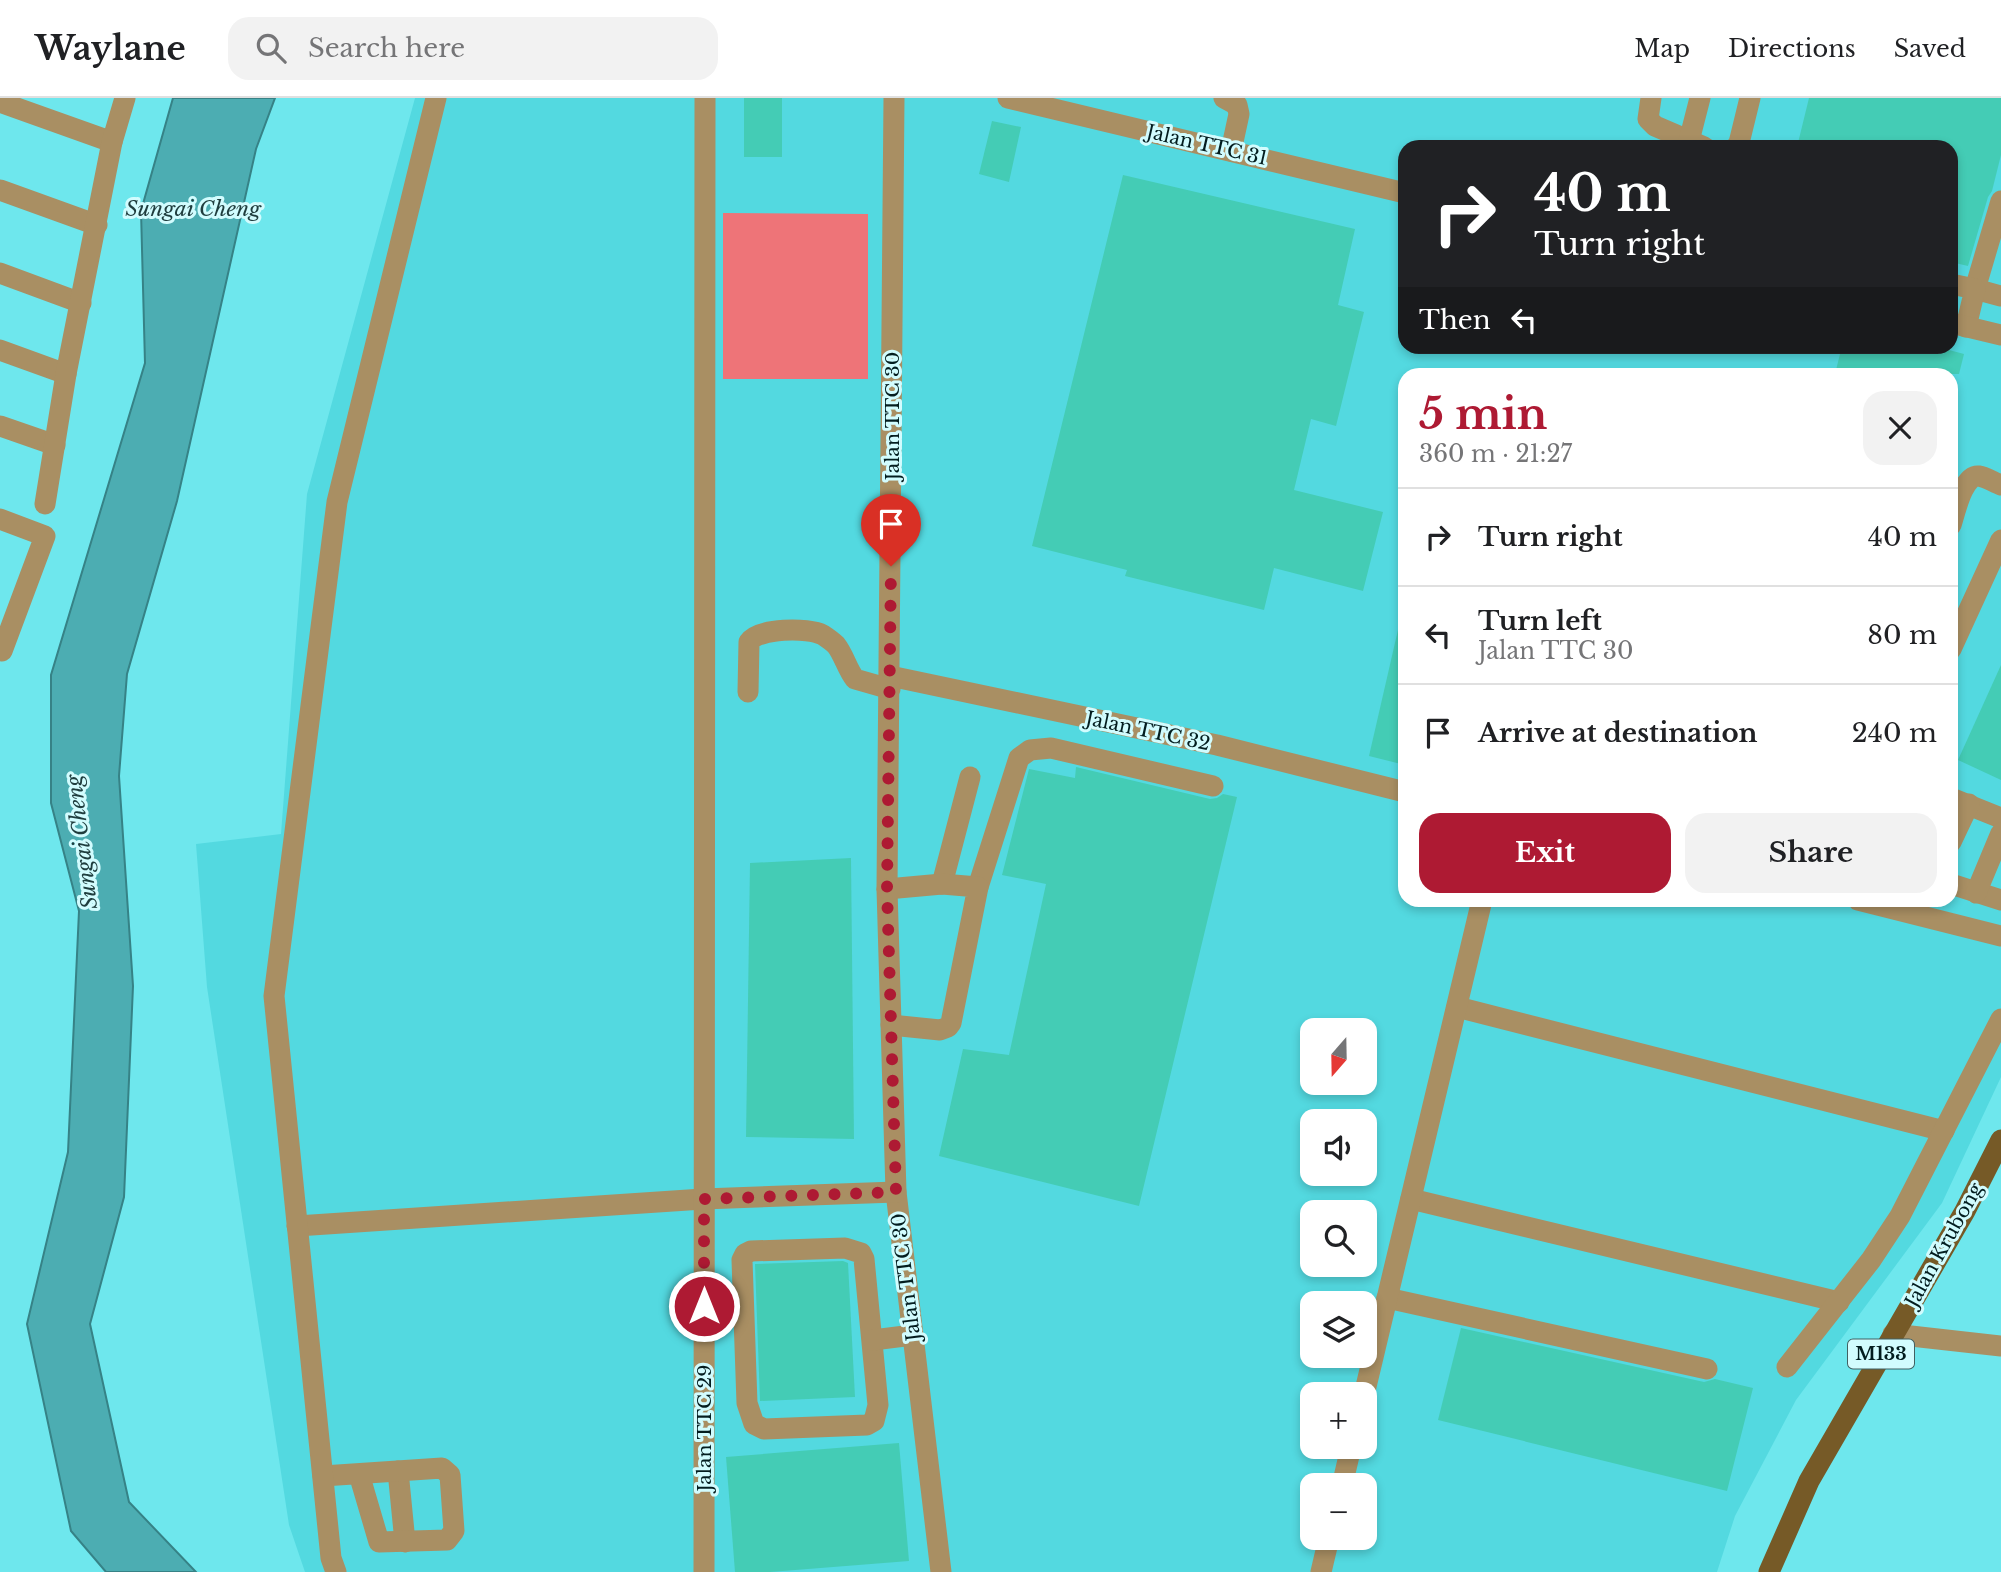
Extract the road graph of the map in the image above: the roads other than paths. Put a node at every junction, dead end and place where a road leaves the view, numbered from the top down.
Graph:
1 (125, 98) edge
2 (436, 98) edge
3 (705, 98) edge
4 (894, 98) edge
5 (1008, 98) edge
6 (1224, 98) edge
7 (1651, 98) edge
8 (1700, 98) edge
9 (1750, 98) edge
10 (0, 102) edge
11 (1688, 140) edge
12 (1697, 140) edge
13 (1741, 140) edge
14 (112, 142) junction
15 (1231, 151) junction
16 (0, 190) edge
17 (1398, 191) edge
18 (2001, 201) edge
19 (97, 225) junction
20 (1995, 241) edge
21 (0, 273) edge
22 (1958, 285) edge
23 (1975, 289) junction
24 (2001, 296) edge
25 (81, 303) junction
26 (1958, 325) edge
27 (2001, 335) edge
28 (0, 350) edge
29 (66, 374) junction
30 (0, 426) edge
31 (55, 445) junction
32 (2001, 485) edge
33 (45, 504) dead end
34 (1958, 504) edge
35 (0, 519) edge
36 (2001, 540) edge
37 (1958, 634) edge
38 (0, 650) edge
39 (890, 682) junction
40 (748, 692) dead end
41 (970, 777) dead end
42 (1213, 786) dead end
43 (1398, 790) edge
44 (1960, 801) edge
45 (2001, 818) edge
46 (2001, 833) edge
47 (942, 884) junction
48 (978, 887) junction
49 (1958, 887) edge
50 (887, 889) junction
51 (1976, 893) junction
52 (2001, 900) edge
53 (1480, 907) edge
54 (1906, 907) edge
55 (2001, 936) edge
56 (1457, 1007) junction
57 (2001, 1019) edge
58 (891, 1025) junction
59 (1944, 1132) junction
60 (2001, 1140) edge
61 (896, 1192) junction
62 (704, 1199) junction
63 (1411, 1199) junction
64 (297, 1226) junction
65 (1387, 1298) junction
66 (1839, 1302) junction
67 (1893, 1334) junction
68 (913, 1335) junction
69 (873, 1340) junction
70 (2001, 1346) edge
71 (1787, 1367) dead end
72 (1707, 1369) dead end
73 (1367, 1382) edge
74 (398, 1471) junction
75 (359, 1474) junction
76 (323, 1476) junction
77 (405, 1542) junction
78 (1326, 1550) edge
79 (336, 1572) edge
80 (704, 1572) edge
81 (941, 1572) edge
82 (1321, 1572) edge
83 (1769, 1572) edge

1 - 14 street
2 - 64 street
3 - 62 street, Jalan TTC 29
4 - 39 street, Jalan TTC 30
5 - 15 street, Jalan TTC 31
6 - 15 street
7 - 11 street
8 - 12 street
9 - 13 street
10 - 14 street
14 - 19 street
15 - 17 street, Jalan TTC 31
16 - 19 street
18 - 20 street
19 - 25 street
20 - 23 street
21 - 25 street
22 - 23 street
23 - 24 street
23 - 26 street
25 - 29 street
26 - 27 street
28 - 29 street
29 - 31 street
30 - 31 street
31 - 33 street
32 - 34 street
35 - 38 street
36 - 37 street
39 - 40 street, Jalan TTC 32
39 - 43 street, Jalan TTC 32
39 - 50 street, Jalan TTC 30
41 - 47 street
42 - 48 street
44 - 45 street
46 - 51 street
47 - 48 street
47 - 50 street
48 - 58 street
49 - 51 street
50 - 58 street, Jalan TTC 30
51 - 52 street
53 - 56 street
54 - 55 street
56 - 59 street
56 - 63 street
57 - 59 street
58 - 61 street, Jalan TTC 30
59 - 66 street
60 - 67 main road, Jalan Krubong / M133
61 - 62 street
61 - 68 street, Jalan TTC 30
62 - 64 street
62 - 80 street, Jalan TTC 29
63 - 65 street
63 - 66 street
64 - 76 street
65 - 72 street
65 - 73 street
66 - 71 street
67 - 70 street
67 - 83 main road, Jalan Krubong / M133
68 - 69 street
68 - 81 street, Jalan TTC 30
69 - 69 street
74 - 75 street
74 - 77 street
74 - 77 street
75 - 76 street
75 - 77 street
76 - 79 street
78 - 82 street

